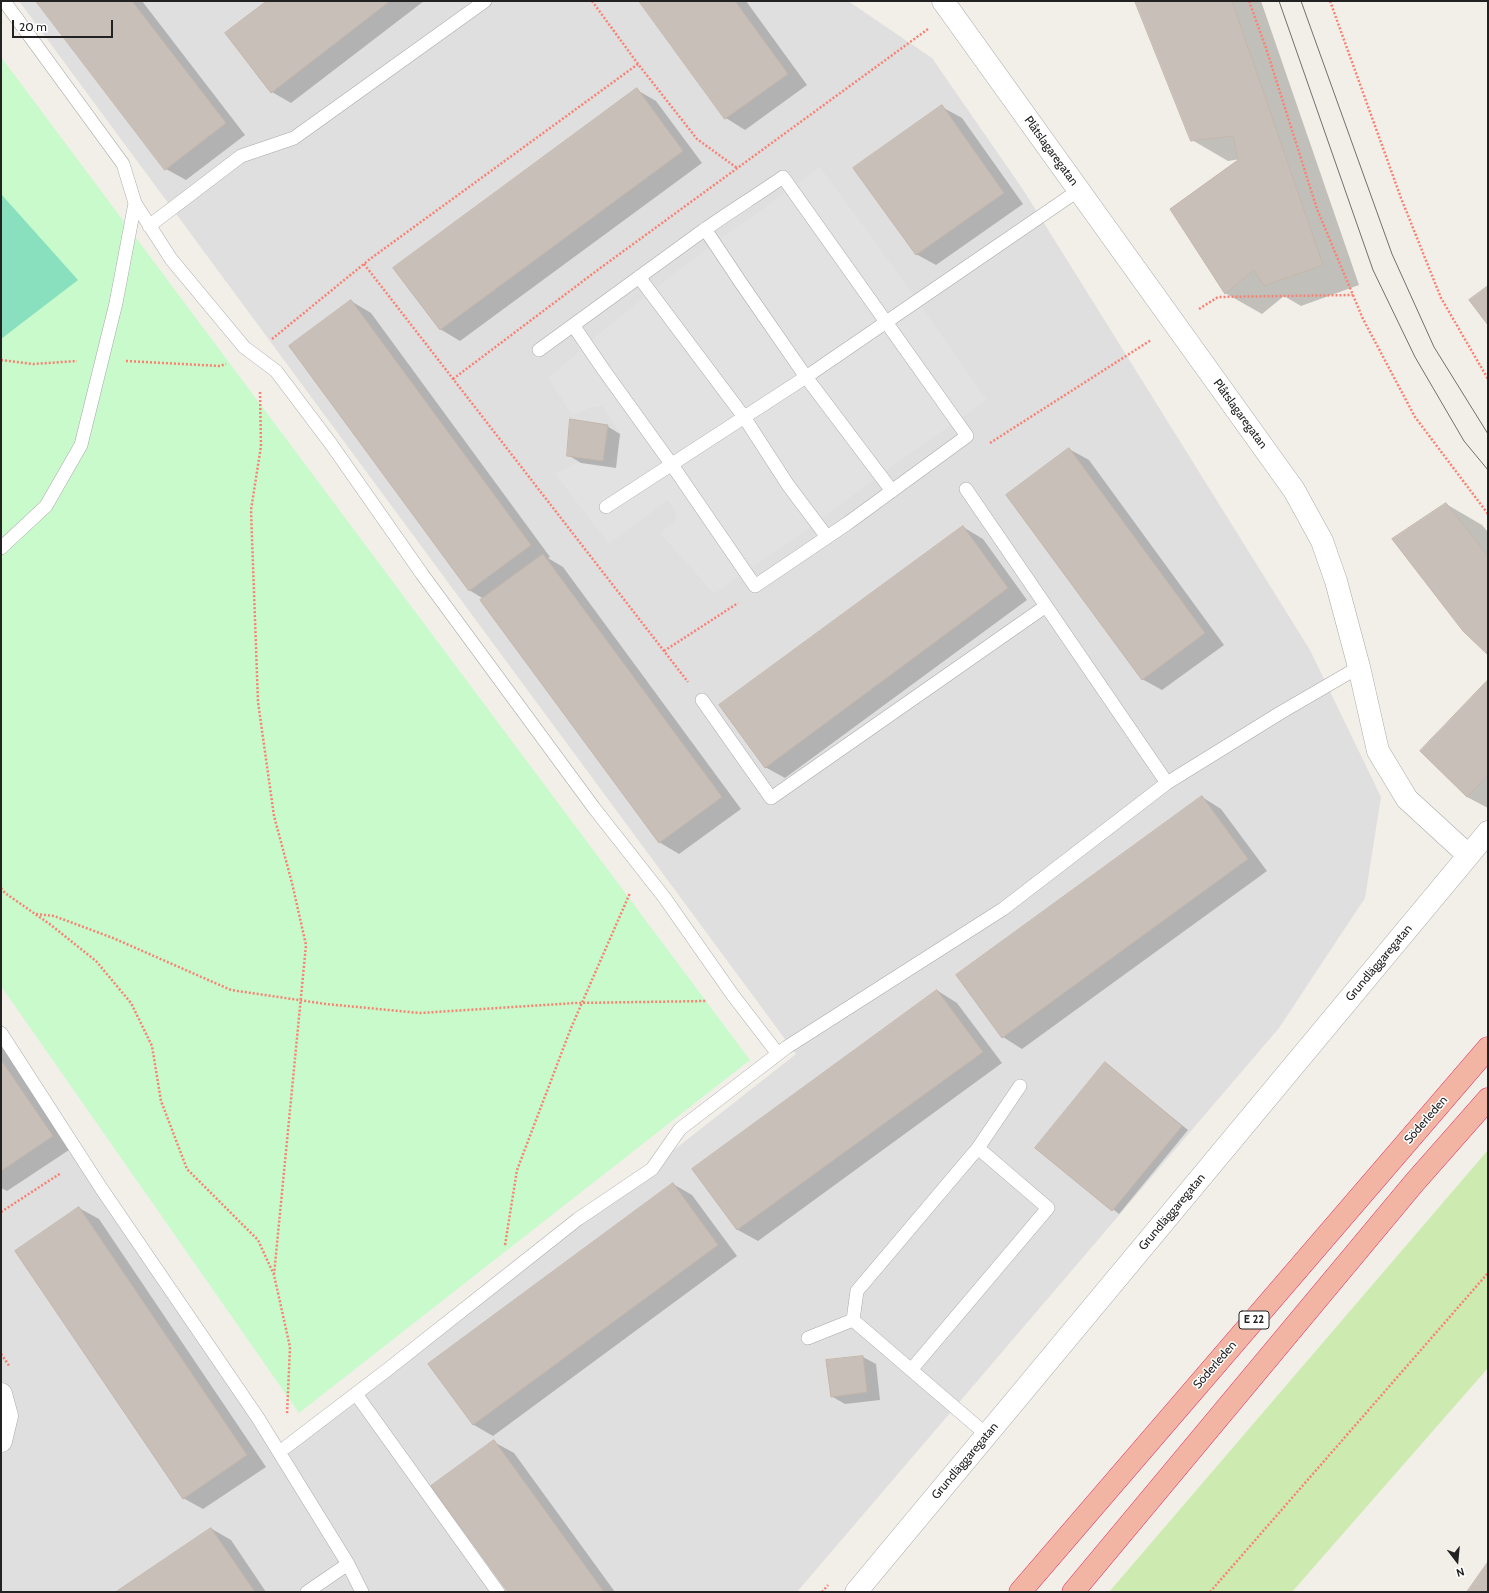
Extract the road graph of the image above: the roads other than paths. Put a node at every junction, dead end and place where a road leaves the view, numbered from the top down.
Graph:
1 (4, 1) edge
2 (485, 1) edge
3 (947, 6) edge
4 (1079, 190) junction
5 (134, 203) junction
6 (149, 226) junction
7 (706, 229) junction
8 (639, 277) junction
9 (887, 322) junction
10 (573, 325) junction
11 (539, 350) dead end
12 (806, 376) junction
13 (744, 417) junction
14 (672, 465) junction
15 (966, 489) dead end
16 (892, 491) junction
17 (606, 508) dead end
18 (827, 537) junction
19 (1, 548) edge
20 (1046, 606) junction
21 (1359, 667) junction
22 (702, 700) road end
23 (1167, 783) junction
24 (1488, 832) edge
25 (1468, 855) junction
26 (1, 1033) edge
27 (1488, 1048) edge
28 (778, 1054) junction
29 (1020, 1086) dead end
30 (1488, 1099) edge
31 (978, 1148) junction
32 (853, 1320) junction
33 (808, 1338) dead end
34 (911, 1370) junction
35 (1, 1394) edge
36 (356, 1394) junction
37 (987, 1435) junction
38 (1, 1441) edge
39 (286, 1447) road end
40 (348, 1564) junction
41 (307, 1592) edge
42 (362, 1592) edge
43 (498, 1592) edge
44 (856, 1592) edge
45 (1020, 1592) edge
46 (1073, 1592) edge

1 - 5 lane
2 - 6 lane
3 - 4 street, Plåtslagaregatan
4 - 9 lane
4 - 21 street, Plåtslagaregatan
5 - 6 lane
5 - 19 lane
6 - 28 lane
7 - 8 lane
7 - 9 lane
7 - 12 lane
8 - 10 lane
8 - 13 lane
9 - 12 lane
9 - 16 lane
10 - 11 lane
10 - 14 lane
12 - 13 lane
12 - 16 lane
13 - 14 lane
13 - 18 lane
14 - 17 lane
14 - 18 lane
15 - 20 lane
16 - 18 lane
20 - 22 lane
20 - 23 lane
21 - 23 lane
21 - 25 street, Plåtslagaregatan
23 - 28 lane
24 - 25 street, Grundläggaregatan
25 - 37 street, Grundläggaregatan
26 - 40 lane
27 - 45 highway, Söderleden / E 22
28 - 36 lane
29 - 31 lane
30 - 46 highway, E 22
31 - 32 lane
31 - 34 lane
32 - 33 lane
32 - 34 lane
34 - 37 lane
35 - 38 street
36 - 39 lane
36 - 43 lane
37 - 44 street, Grundläggaregatan
40 - 41 lane
40 - 42 lane

